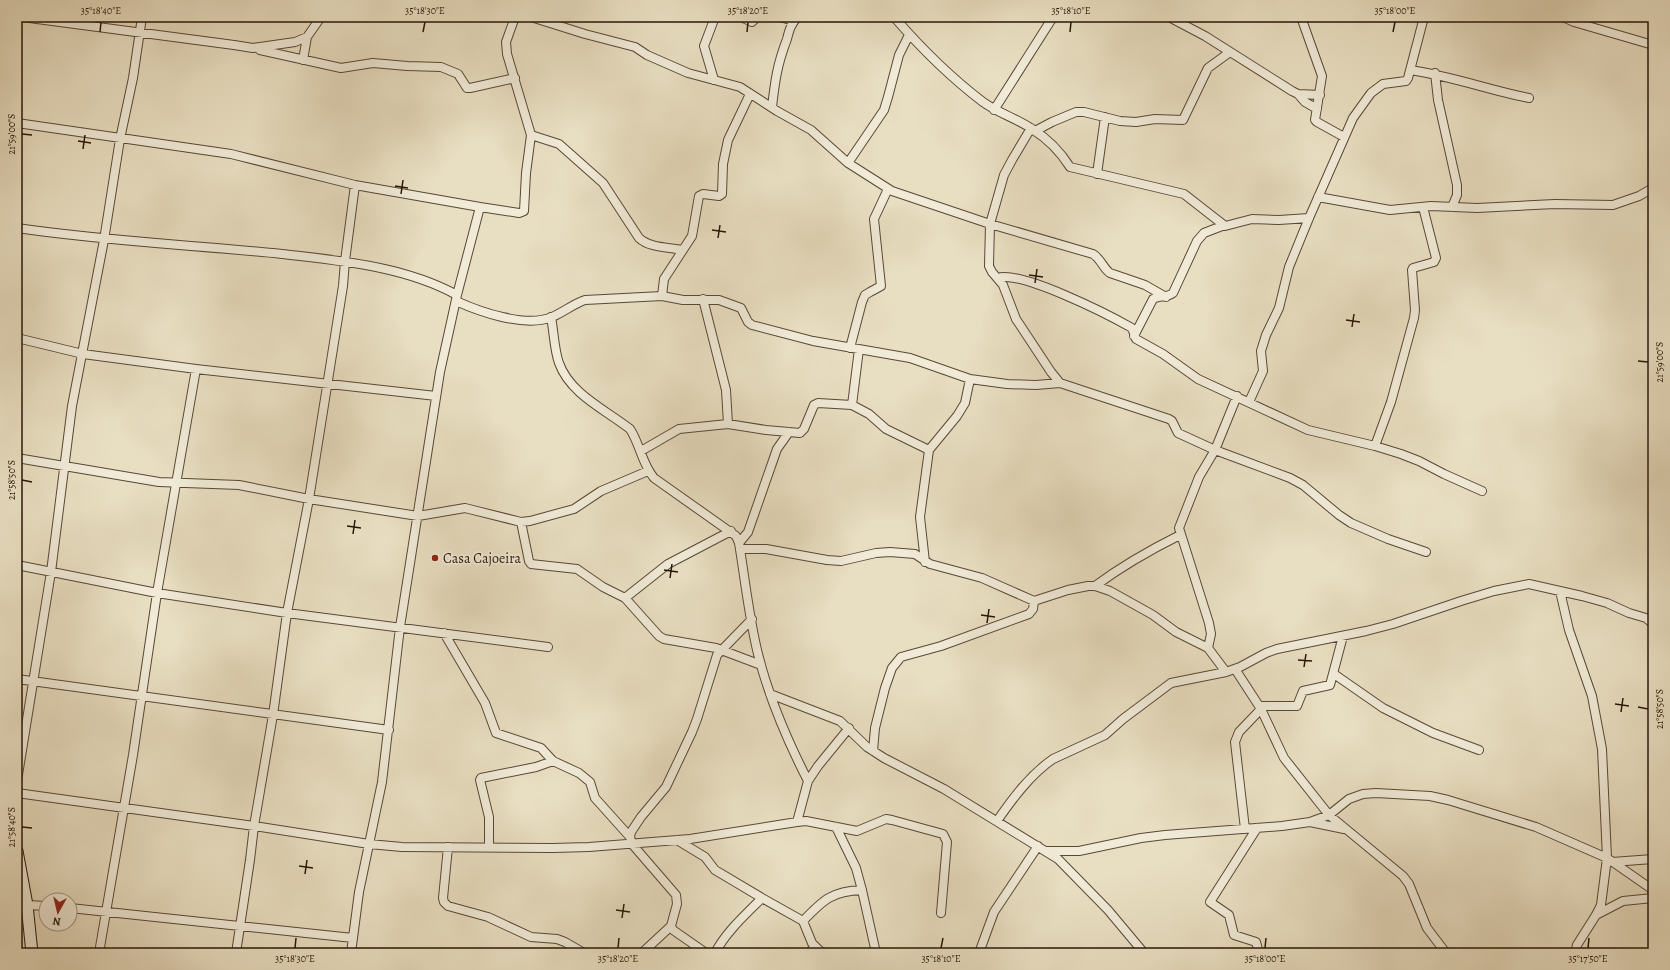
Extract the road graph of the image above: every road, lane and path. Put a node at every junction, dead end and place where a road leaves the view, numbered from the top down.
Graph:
1 (22, 17) edge
2 (142, 17) edge
3 (321, 17) edge
4 (515, 17) edge
5 (531, 17) edge
6 (715, 17) edge
7 (741, 17) edge
8 (757, 17) edge
9 (780, 17) edge
10 (894, 17) edge
11 (1053, 17) edge
12 (1168, 17) edge
13 (1301, 17) edge
14 (1424, 17) edge
15 (1563, 17) edge
16 (796, 19) edge
17 (549, 20) edge
18 (140, 32) junction
19 (909, 34) junction
20 (307, 37) junction
21 (1653, 46) edge
22 (253, 48) junction
23 (1230, 52) junction
24 (303, 60) junction
25 (1410, 70) junction
26 (1435, 73) junction
27 (515, 78) junction
28 (714, 80) junction
29 (750, 94) junction
30 (1298, 94) junction
31 (1320, 95) junction
32 (1530, 98) dead end
33 (772, 107) junction
34 (1317, 109) junction
35 (994, 110) junction
36 (1105, 117) junction
37 (17, 123) edge
38 (1033, 130) junction
39 (531, 135) junction
40 (1344, 137) junction
41 (120, 139) junction
42 (848, 163) junction
43 (1097, 174) junction
44 (355, 185) junction
45 (1653, 188) edge
46 (888, 189) junction
47 (1318, 197) junction
48 (480, 207) junction
49 (1423, 207) junction
50 (1452, 207) junction
51 (1309, 218) junction
52 (990, 224) junction
53 (1222, 226) junction
54 (17, 228) edge
55 (104, 240) junction
56 (682, 250) junction
57 (345, 261) junction
58 (998, 278) junction
59 (662, 296) junction
60 (1166, 297) junction
61 (456, 298) junction
62 (703, 299) junction
63 (551, 317) junction
64 (1134, 336) junction
65 (17, 338) edge
66 (850, 348) junction
67 (859, 349) junction
68 (83, 354) junction
69 (196, 369) junction
70 (1051, 372) junction
71 (970, 379) junction
72 (328, 383) junction
73 (1060, 383) junction
74 (1049, 384) junction
75 (436, 396) junction
76 (1237, 396) junction
77 (1249, 402) junction
78 (852, 405) junction
79 (728, 424) junction
80 (789, 432) junction
81 (1375, 446) junction
82 (929, 450) junction
83 (1215, 450) junction
84 (640, 451) junction
85 (17, 458) edge
86 (64, 466) junction
87 (648, 471) junction
88 (176, 483) junction
89 (1482, 491) dead end
90 (309, 499) junction
91 (418, 516) junction
92 (521, 522) junction
93 (731, 531) junction
94 (1180, 535) junction
95 (739, 546) junction
96 (1426, 552) dead end
97 (925, 562) junction
98 (17, 566) edge
99 (51, 572) junction
100 (1095, 586) junction
101 (1560, 591) junction
102 (157, 593) junction
103 (625, 598) junction
104 (1034, 600) junction
105 (288, 613) junction
106 (752, 619) junction
107 (1653, 624) edge
108 (400, 626) junction
109 (444, 633) junction
110 (1343, 636) junction
111 (548, 647) dead end
112 (1208, 648) junction
113 (721, 650) junction
114 (761, 665) junction
115 (1235, 669) junction
116 (1226, 672) junction
117 (1334, 674) junction
118 (17, 679) edge
119 (34, 681) junction
120 (770, 694) junction
121 (142, 695) junction
122 (1260, 708) junction
123 (273, 715) junction
124 (849, 728) junction
125 (389, 730) junction
126 (1479, 750) dead end
127 (873, 751) junction
128 (553, 761) junction
129 (17, 781) edge
130 (808, 781) junction
131 (17, 793) edge
132 (123, 808) junction
133 (1329, 815) junction
134 (997, 821) junction
135 (797, 822) junction
136 (1310, 822) junction
137 (254, 826) junction
138 (836, 827) junction
139 (1257, 828) junction
140 (1245, 829) junction
141 (1346, 830) junction
142 (631, 840) junction
143 (677, 840) junction
144 (369, 844) junction
145 (1038, 846) junction
146 (448, 847) junction
147 (489, 847) junction
148 (17, 851) edge
149 (1047, 851) junction
150 (1653, 859) edge
151 (1610, 860) junction
152 (20, 882) edge
153 (862, 890) junction
154 (1653, 890) edge
155 (762, 898) junction
156 (1653, 898) edge
157 (28, 905) junction
158 (38, 906) edge
159 (78, 909) edge
160 (105, 911) junction
161 (942, 913) dead end
162 (1596, 915) junction
163 (803, 921) junction
164 (240, 925) junction
165 (671, 926) junction
166 (353, 938) junction
167 (815, 946) junction
168 (32, 953) edge
169 (99, 953) edge
170 (236, 953) edge
171 (351, 953) edge
172 (584, 953) edge
173 (642, 953) edge
174 (706, 953) edge
175 (715, 953) edge
176 (809, 953) edge
177 (824, 953) edge
178 (876, 953) edge
179 (980, 953) edge
180 (1144, 953) edge
181 (1259, 953) edge
182 (1446, 953) edge
183 (1575, 953) edge

1 - 18 street
2 - 18 street
3 - 20 street
4 - 27 street
5 - 17 street
6 - 28 street
7 - 8 street
9 - 16 street
10 - 19 street
11 - 35 street
12 - 23 street
13 - 31 street
14 - 25 street
15 - 21 street
16 - 33 street
17 - 28 street
18 - 22 street
18 - 41 street
19 - 35 street
19 - 42 street
20 - 22 street
20 - 24 street
22 - 24 street
23 - 30 street
23 - 36 street
24 - 27 street
25 - 26 street
25 - 40 street
26 - 32 street
26 - 50 street
27 - 39 street
28 - 29 street
29 - 33 street
29 - 56 street
30 - 31 street
30 - 34 street
31 - 34 street
33 - 42 street
34 - 40 street
35 - 38 street
36 - 38 street
36 - 43 street
37 - 41 street
38 - 43 street
38 - 52 street
39 - 48 street
39 - 56 street
40 - 47 street
41 - 44 street
41 - 55 street
42 - 46 street
43 - 53 street
44 - 48 street
44 - 57 street
45 - 50 street
46 - 52 street
46 - 66 street
47 - 49 street
47 - 51 street
48 - 61 street
49 - 50 street
49 - 81 street
51 - 53 street
51 - 77 street
52 - 58 street
52 - 60 street
53 - 60 street
54 - 55 street
55 - 57 street
55 - 68 street
56 - 59 street
57 - 61 street
57 - 72 street
58 - 64 street
58 - 70 street
59 - 62 street
59 - 63 street
60 - 64 street
61 - 63 street
61 - 75 street
62 - 66 street
62 - 79 street
63 - 84 street
64 - 76 street
65 - 68 street
66 - 67 street
67 - 71 street
67 - 78 street
68 - 69 street
68 - 86 street
69 - 72 street
69 - 88 street
70 - 73 street
70 - 74 street
71 - 74 street
71 - 82 street
72 - 75 street
72 - 90 street
73 - 74 street
73 - 83 street
75 - 91 street
76 - 77 street
76 - 83 street
77 - 81 street
78 - 80 street
78 - 82 street
79 - 80 street
79 - 84 street
80 - 95 street
81 - 89 street
82 - 97 street
83 - 94 street
83 - 96 street
84 - 87 street
85 - 86 street
86 - 88 street
86 - 99 street
87 - 92 street
87 - 93 street
88 - 90 street
88 - 102 street
90 - 91 street
90 - 105 street
91 - 92 street
91 - 108 street
92 - 103 street
93 - 95 street
93 - 103 street
94 - 100 street
94 - 112 street
95 - 97 street
95 - 106 street
97 - 104 street
98 - 99 street
99 - 102 street
99 - 119 street
100 - 104 street
100 - 112 street
101 - 107 street
101 - 110 street
101 - 151 street
102 - 105 street
102 - 121 street
103 - 113 street
104 - 127 street
105 - 108 street
105 - 123 street
106 - 113 street
106 - 114 street
108 - 109 street
108 - 125 street
109 - 111 street
109 - 128 street
110 - 115 street
110 - 117 street
112 - 116 street
113 - 114 street
113 - 142 street
114 - 120 street
115 - 116 street
115 - 122 street
116 - 134 street
117 - 122 street
117 - 126 street
118 - 119 street
119 - 121 street
119 - 129 street
120 - 124 street
120 - 130 street
121 - 123 street
121 - 132 street
122 - 133 street
122 - 140 street
123 - 125 street
123 - 137 street
124 - 127 street
124 - 130 street
125 - 144 street
127 - 134 street
128 - 142 street
128 - 147 street
130 - 135 street
131 - 132 street
132 - 137 street
132 - 160 street
133 - 136 street
133 - 141 street
133 - 151 street
134 - 145 street
135 - 138 street
135 - 143 street
136 - 139 street
136 - 141 street
137 - 144 street
137 - 164 street
138 - 153 street
138 - 161 street
139 - 140 street
139 - 181 street
140 - 149 street
141 - 182 street
142 - 143 street
142 - 147 street
142 - 165 street
143 - 155 street
144 - 146 street
144 - 166 street
145 - 149 street
145 - 179 street
146 - 147 street
146 - 172 street
148 - 152 main road
149 - 180 street
150 - 151 street
151 - 154 street
151 - 162 street
152 - 157 main road
153 - 163 street
153 - 178 street
155 - 163 street
155 - 175 street
156 - 162 street
157 - 158 street
157 - 168 main road
159 - 160 street
160 - 164 street
160 - 169 street
162 - 183 street
163 - 167 street
164 - 166 street
164 - 170 street
165 - 173 street
165 - 174 street
166 - 171 street
167 - 176 street
167 - 177 street

